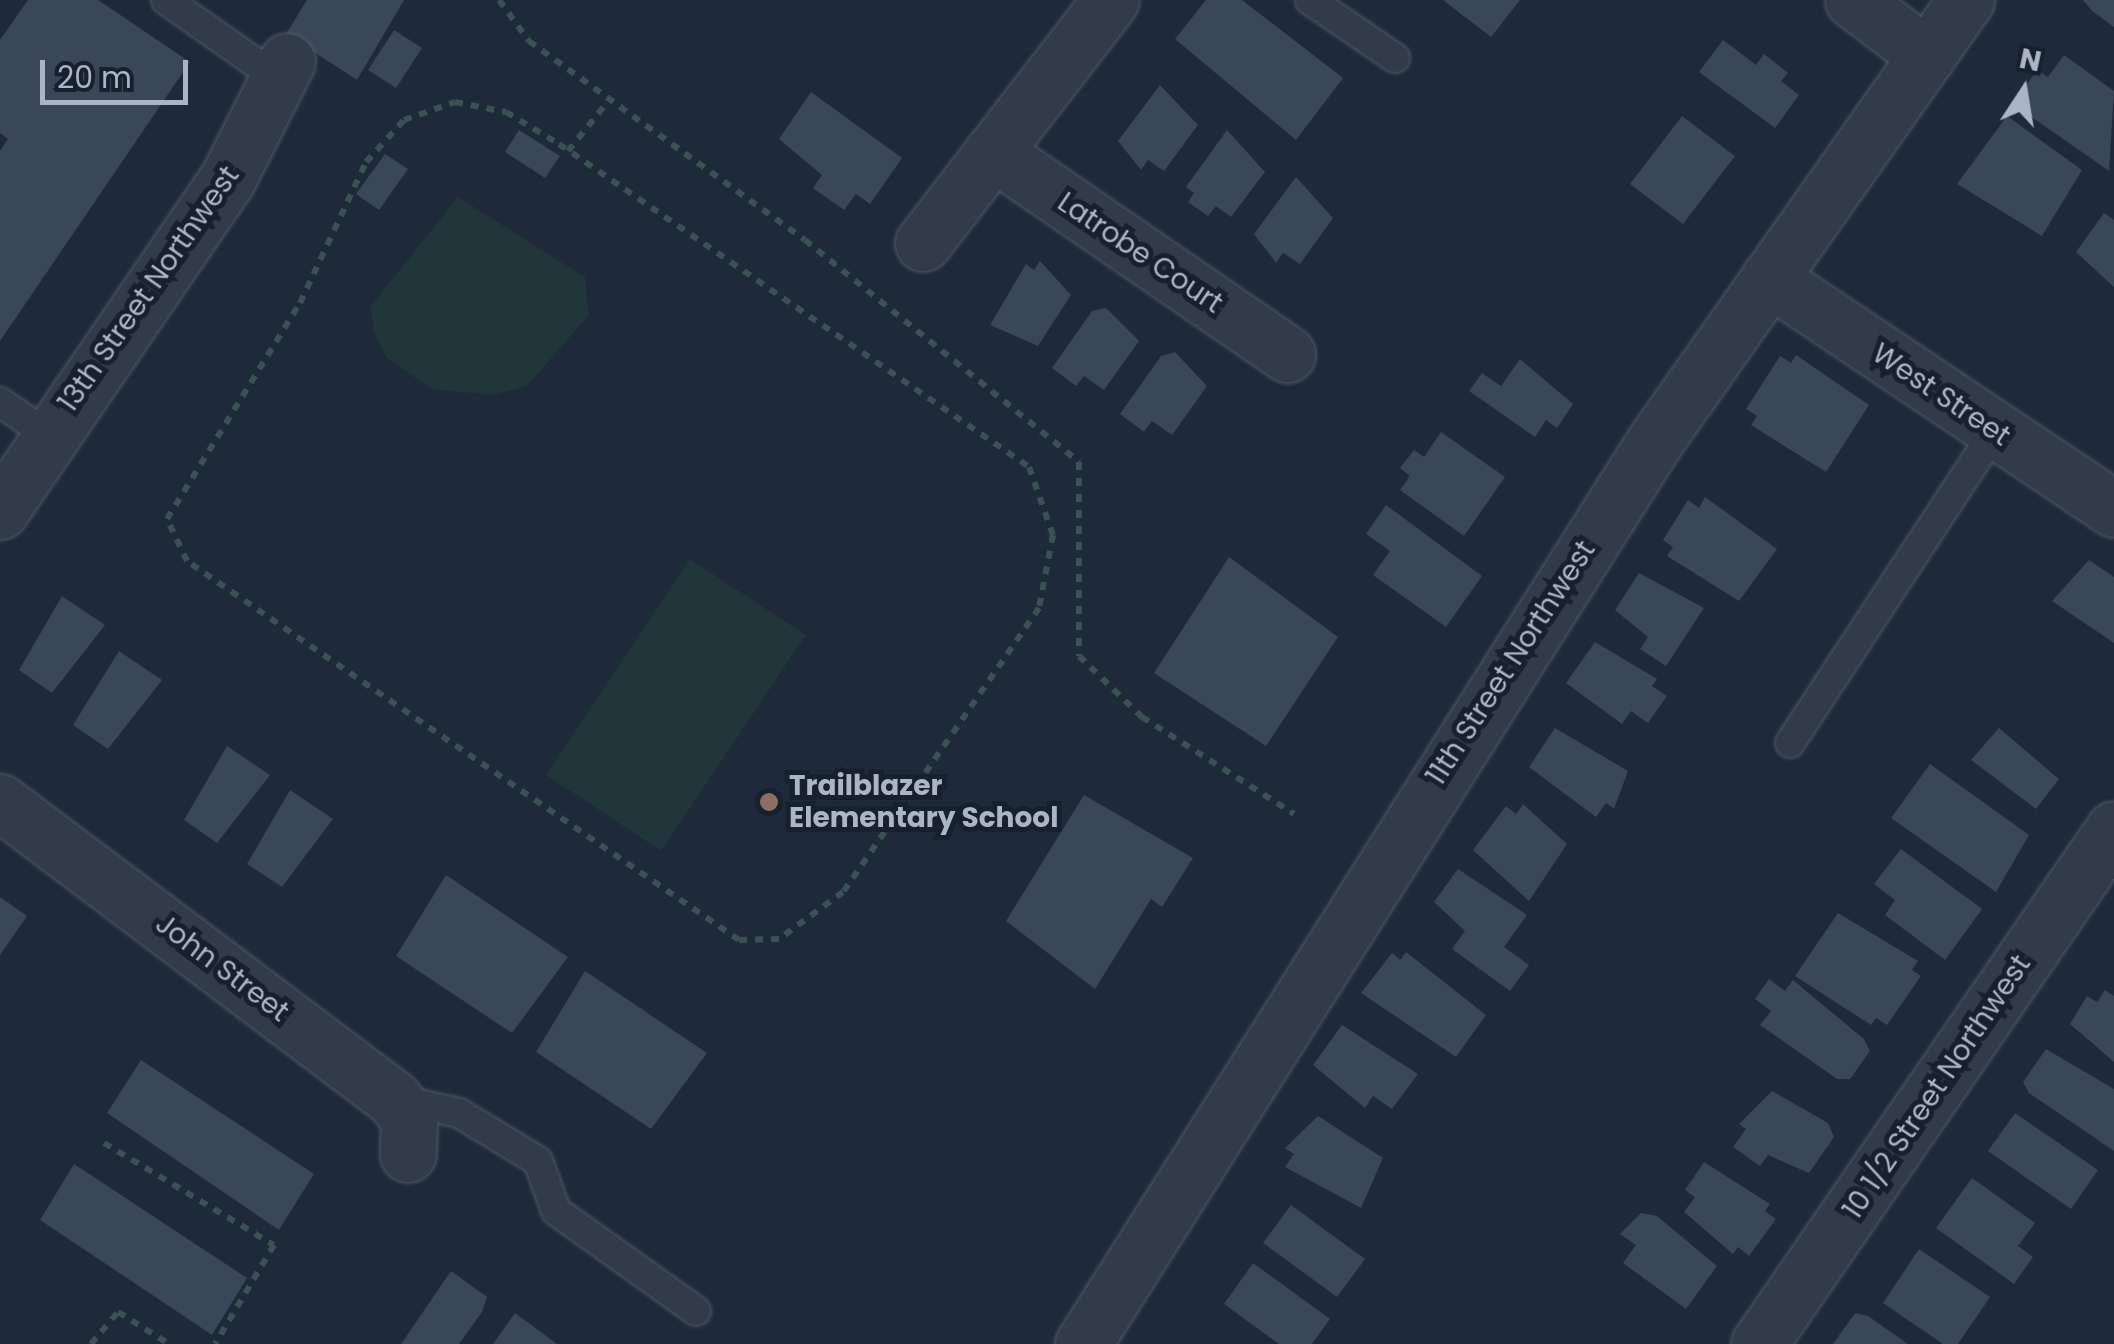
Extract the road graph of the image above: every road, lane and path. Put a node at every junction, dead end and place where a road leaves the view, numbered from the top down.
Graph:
1 (166, 0) edge
2 (499, 0) edge
3 (1111, 0) edge
4 (1310, 0) edge
5 (1853, 0) edge
6 (1966, 0) edge
7 (1927, 56) junction
8 (1395, 58) dead end
9 (287, 61) joint
10 (610, 99) junction
11 (568, 151) junction
12 (993, 152) junction
13 (923, 244) dead end
14 (1769, 278) junction
15 (1287, 354) dead end
16 (0, 402) edge
17 (1994, 432) junction
18 (48, 434) junction
19 (2114, 509) edge
20 (0, 511) edge
21 (1790, 743) dead end
22 (0, 802) edge
23 (1294, 814) dead end
24 (2114, 829) edge
25 (394, 1099) junction
26 (104, 1143) dead end
27 (408, 1154) dead end
28 (696, 1311) dead end
29 (91, 1344) edge
30 (170, 1344) edge
31 (215, 1344) edge
32 (1083, 1344) edge
33 (1759, 1344) edge

1 - 9 lane
2 - 10 path
3 - 12 street
4 - 8 lane
5 - 7 street
6 - 7 street, 11th Street Northwest
7 - 14 street, 11th Street Northwest
9 - 18 street, 13th Street Northwest
10 - 11 path
10 - 23 path
11 - 11 path
12 - 13 street
12 - 15 street, Latrobe Court
14 - 17 street, West Street
14 - 32 street, 11th Street Northwest
16 - 18 lane
17 - 19 street, West Street
17 - 21 lane
18 - 20 street, 13th Street Northwest
22 - 25 street, John Street
24 - 33 street, 10 1/2 Street Northwest
25 - 27 street
25 - 28 lane
26 - 31 path
29 - 30 path

